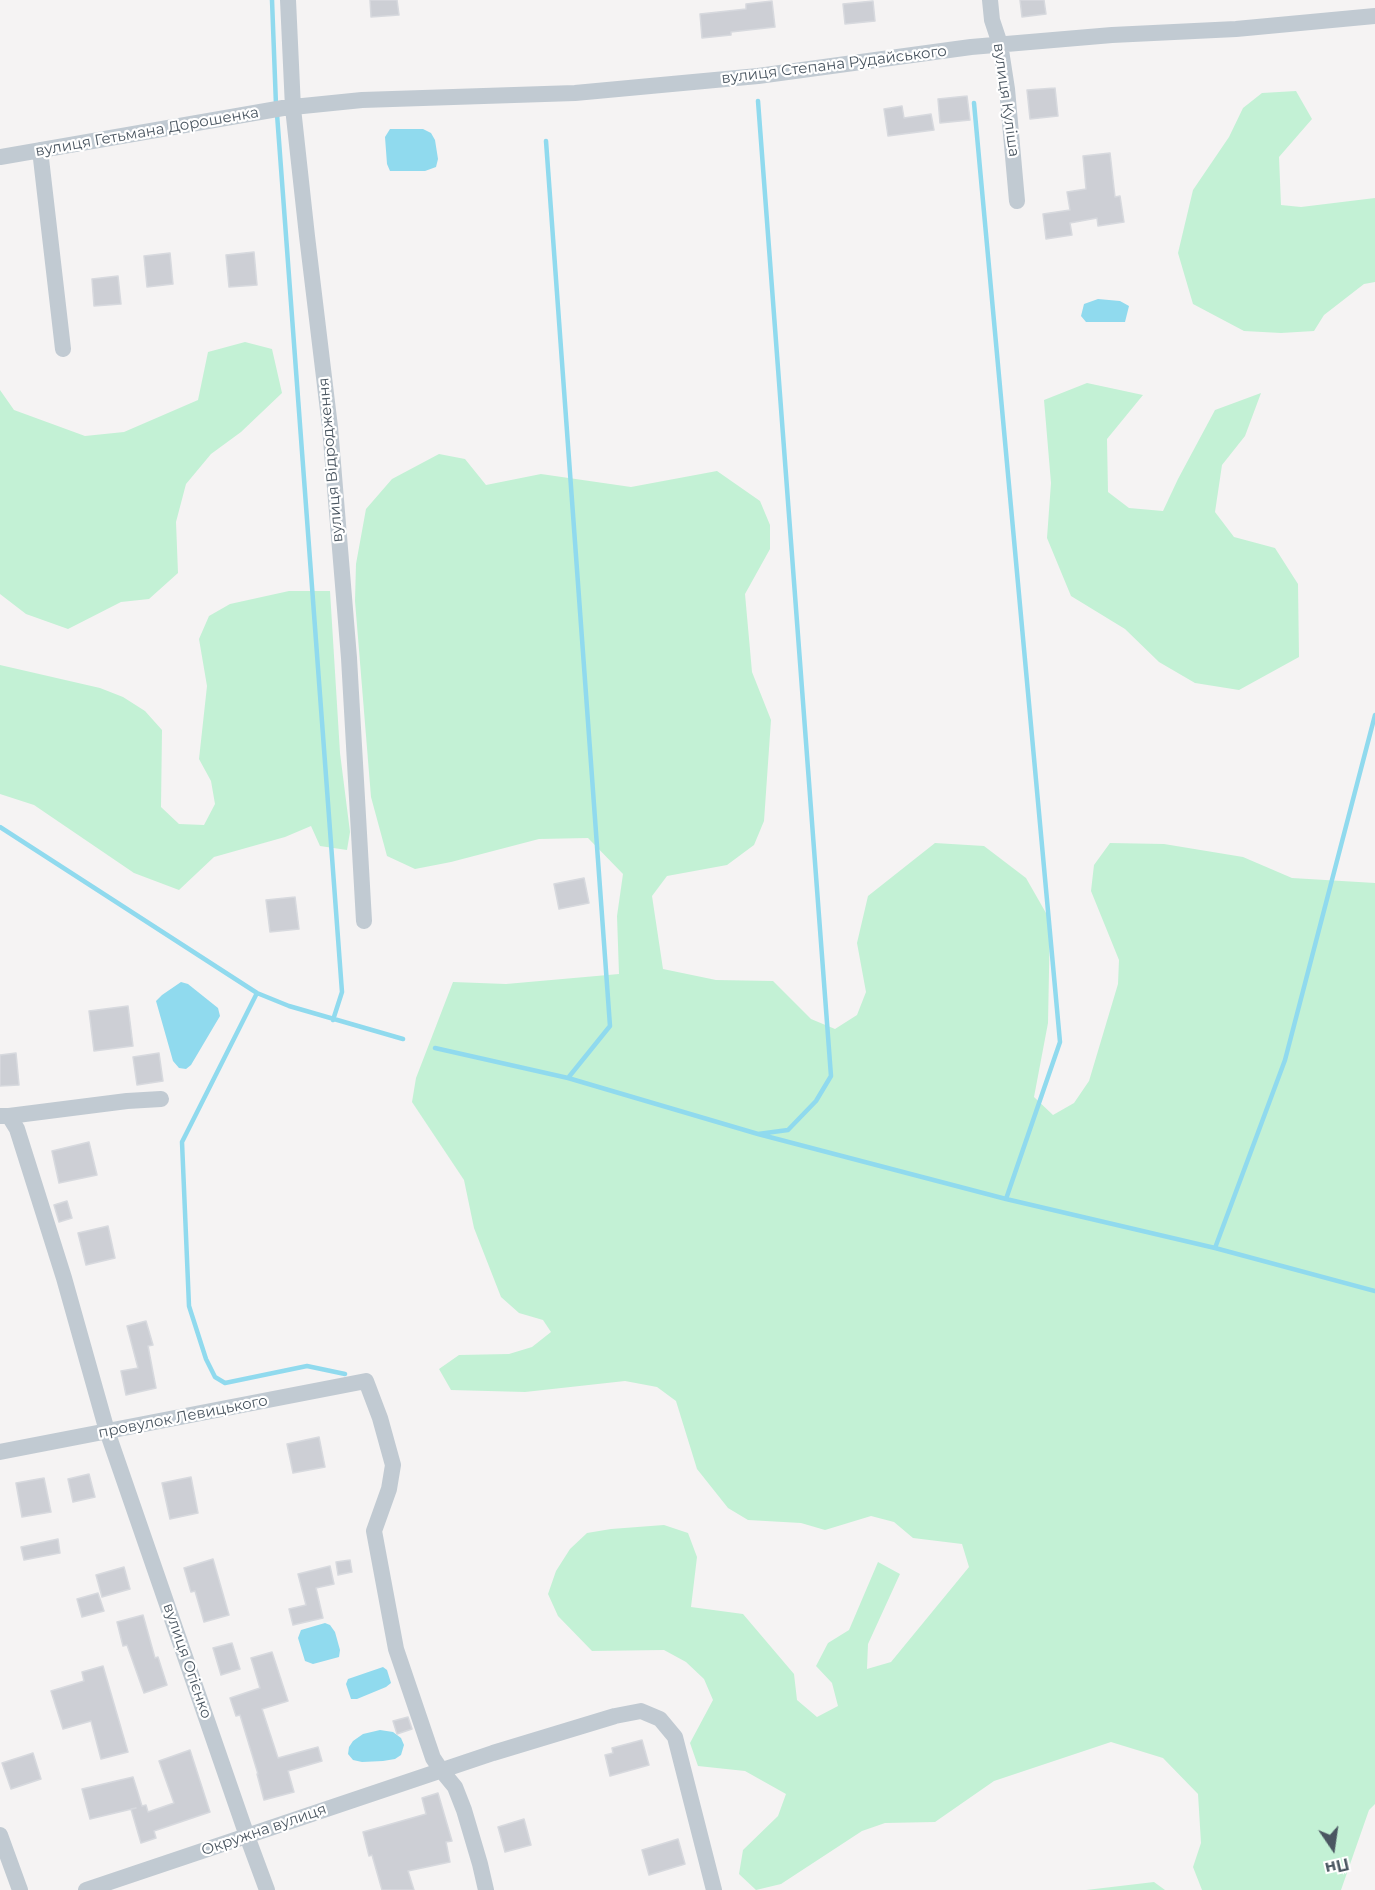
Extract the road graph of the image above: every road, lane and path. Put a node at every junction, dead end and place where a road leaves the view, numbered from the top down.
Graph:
1 (288, 0) edge
2 (990, 0) edge
3 (1375, 16) edge
4 (1000, 44) junction
5 (282, 109) junction
6 (40, 150) junction
7 (0, 157) edge
8 (1017, 201) dead end
9 (63, 349) dead end
10 (364, 921) dead end
11 (161, 1099) dead end
12 (4, 1116) edge
13 (107, 1431) junction
14 (0, 1452) edge
15 (441, 1770) junction
16 (0, 1835) edge
17 (247, 1836) junction
18 (20, 1890) edge
19 (86, 1890) edge
20 (267, 1890) edge
21 (486, 1890) edge
22 (714, 1890) edge

1 - 5 street, вулиця Відродження
2 - 4 street, вулиця Куліша
3 - 4 street, вулиця Степана Рудайського
4 - 5 street, вулиця Степана Рудайського
4 - 8 street, вулиця Куліша
5 - 6 street, вулиця Гетьмана Дорошенка
5 - 10 street, вулиця Відродження
6 - 7 street, вулиця Гетьмана Дорошенка
6 - 9 street
11 - 12 street
12 - 13 street, вулиця Огієнко
13 - 14 street, провулок Левицького
13 - 15 street, провулок Левицького
13 - 17 street, вулиця Огієнко
15 - 17 street, Окружна вулиця
15 - 21 street
15 - 22 street, Окружна вулиця
16 - 18 street
17 - 19 street, Окружна вулиця
17 - 20 street, вулиця Огієнко

